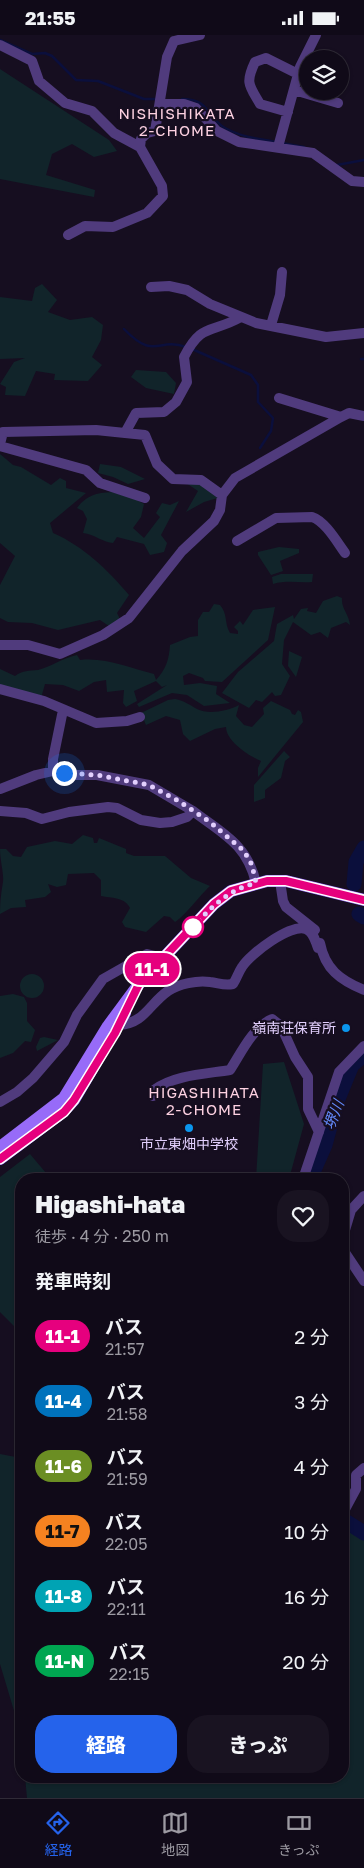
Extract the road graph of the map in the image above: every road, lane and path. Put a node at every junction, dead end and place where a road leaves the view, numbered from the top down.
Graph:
1 (200, 35) edge
2 (316, 35) edge
3 (171, 38) edge
4 (0, 45) edge
5 (298, 74) junction
6 (294, 90) junction
7 (338, 103) dead end
8 (160, 105) junction
9 (288, 112) junction
10 (140, 147) junction
11 (278, 147) junction
12 (364, 182) edge
13 (68, 235) dead end
14 (282, 273) dead end
15 (151, 287) dead end
16 (240, 317) junction
17 (271, 325) junction
18 (364, 333) edge
19 (279, 398) dead end
20 (364, 415) edge
21 (341, 417) junction
22 (125, 433) junction
23 (0, 445) edge
24 (222, 495) junction
25 (145, 498) dead end
26 (237, 541) dead end
27 (345, 553) dead end
28 (0, 645) edge
29 (0, 689) edge
30 (63, 710) junction
31 (140, 717) dead end
32 (53, 771) junction
33 (0, 789) edge
34 (0, 811) edge
35 (193, 811) junction
36 (280, 881) junction
37 (256, 883) junction
38 (364, 900) edge
39 (321, 948) junction
40 (163, 958) junction
41 (139, 984) junction
42 (364, 990) edge
43 (119, 1025) junction
44 (364, 1046) edge
45 (153, 1096) dead end
46 (0, 1102) edge
47 (319, 1132) junction
48 (0, 1147) edge
49 (0, 1159) edge
50 (305, 1173) edge
51 (364, 1196) edge
52 (349, 1214) edge
53 (349, 1258) edge
54 (364, 1281) edge
55 (364, 1468) edge
56 (349, 1503) edge

1 - 3 street
2 - 5 street
3 - 8 street
4 - 10 street
5 - 6 street
5 - 9 street
6 - 7 street
6 - 9 street
8 - 10 street
8 - 11 street
9 - 11 street
10 - 13 street
11 - 12 street
14 - 17 street
15 - 16 street
16 - 17 street
16 - 22 street
17 - 18 street
19 - 21 street
20 - 21 street
21 - 24 street
22 - 23 street
22 - 24 street
23 - 25 street
24 - 28 street
26 - 27 street
29 - 30 street
30 - 31 street
30 - 32 street
32 - 33 street
32 - 35 street
34 - 35 street
35 - 37 street
36 - 37 street
36 - 38 street
36 - 39 street
37 - 40 street
39 - 42 street
39 - 43 street
40 - 41 street
40 - 46 street
41 - 43 street
41 - 48 street
43 - 49 street
44 - 47 street
45 - 47 street
47 - 50 street
51 - 52 street
53 - 54 street
55 - 56 street

